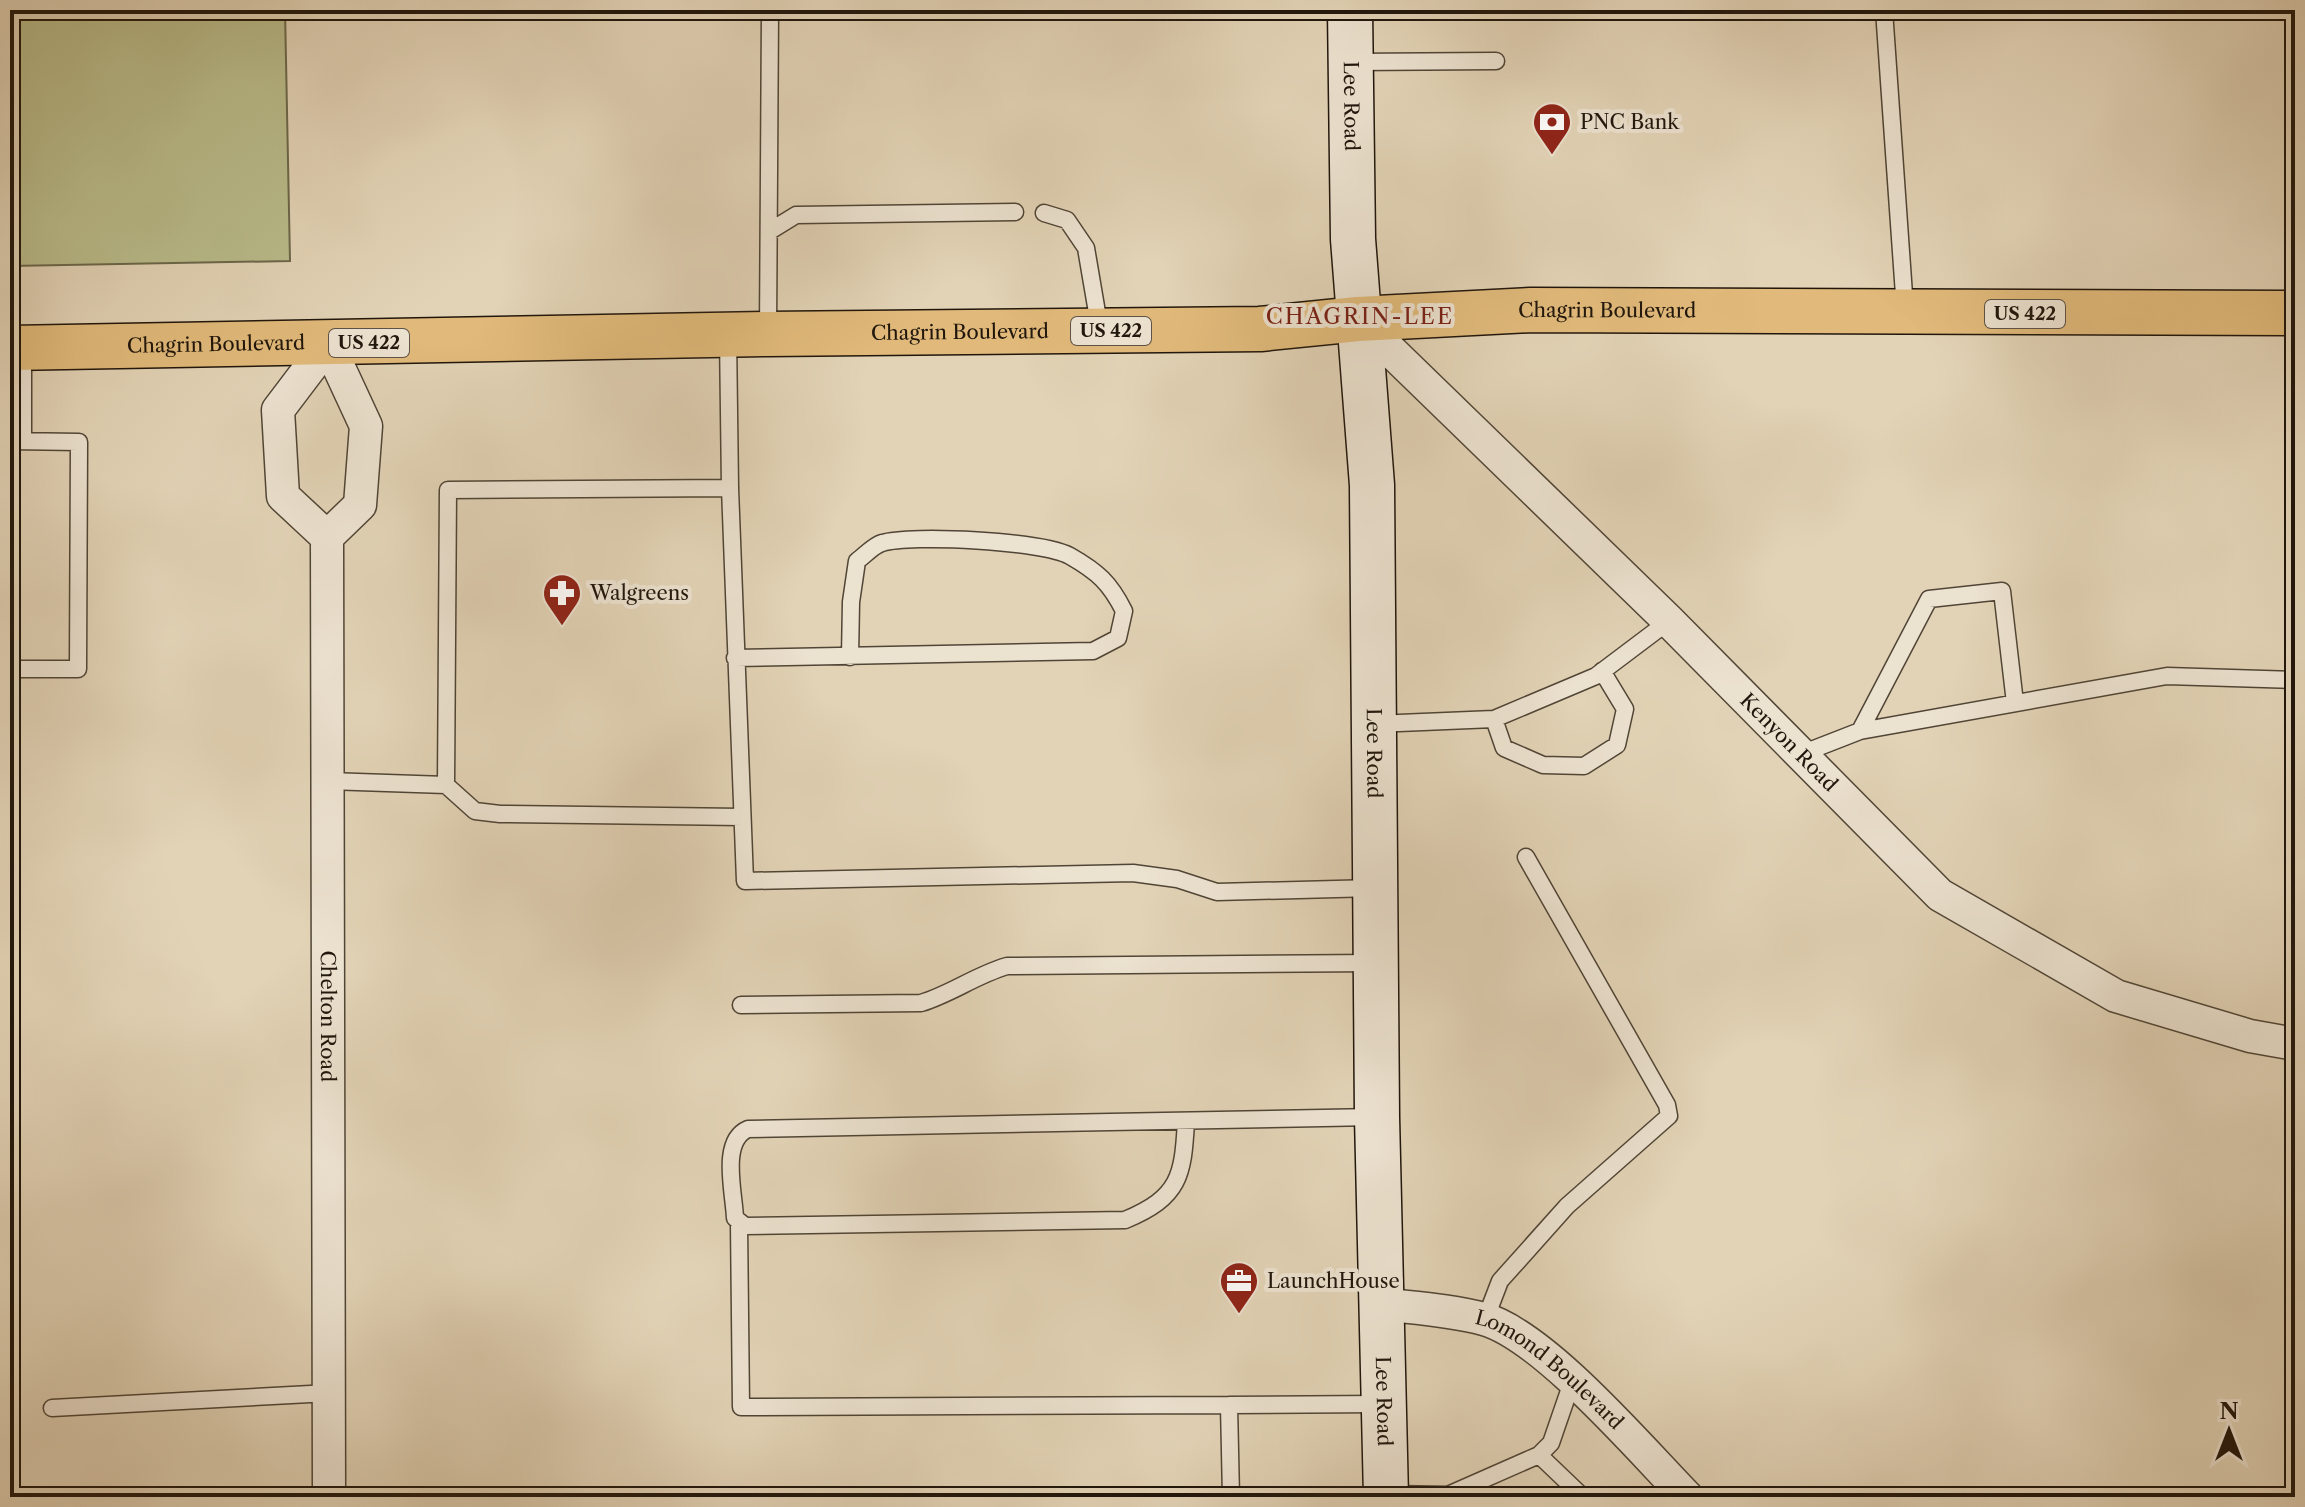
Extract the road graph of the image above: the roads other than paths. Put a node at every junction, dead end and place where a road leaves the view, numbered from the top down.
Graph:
1 (770, 10) edge
2 (1350, 10) edge
3 (1884, 10) edge
4 (1496, 61) dead end
5 (1350, 62) junction
6 (1015, 212) dead end
7 (1044, 213) dead end
8 (770, 231) junction
9 (1905, 311) junction
10 (2295, 313) edge
11 (1358, 319) junction
12 (1100, 331) junction
13 (748, 334) junction
14 (328, 344) junction
15 (16, 348) edge
16 (17, 441) edge
17 (730, 488) junction
18 (327, 537) junction
19 (1669, 621) junction
20 (850, 657) junction
21 (735, 658) junction
22 (10, 669) edge
23 (1602, 671) junction
24 (2295, 680) edge
25 (2015, 703) junction
26 (1494, 719) junction
27 (1374, 724) junction
28 (1860, 731) junction
29 (1801, 754) junction
30 (328, 781) junction
31 (446, 785) junction
32 (742, 817) junction
33 (1526, 857) dead end
34 (1376, 888) junction
35 (1376, 963) junction
36 (741, 1005) dead end
37 (2295, 1044) edge
38 (1377, 1117) junction
39 (1186, 1121) junction
40 (739, 1223) junction
41 (1380, 1304) junction
42 (1485, 1320) junction
43 (1572, 1382) junction
44 (329, 1393) junction
45 (1383, 1404) junction
46 (1229, 1405) junction
47 (52, 1408) dead end
48 (1539, 1455) junction
49 (1386, 1496) edge
50 (329, 1497) edge
51 (1231, 1497) edge
52 (1583, 1497) edge
53 (1687, 1497) edge

1 - 8 lane
2 - 5 main road, Lee Road
3 - 9 lane
4 - 5 lane
5 - 11 main road, Lee Road
6 - 8 lane
7 - 12 lane
8 - 13 lane
9 - 10 main road, Chagrin Boulevard / US 422
9 - 11 main road, Chagrin Boulevard / US 422
11 - 12 main road, Chagrin Boulevard / US 422
11 - 19 street, Kenyon Road
11 - 27 main road, Lee Road
12 - 13 main road, Chagrin Boulevard / US 422
13 - 14 main road, Chagrin Boulevard / US 422
13 - 17 lane
14 - 15 main road, Chagrin Boulevard / US 422
14 - 18 street
14 - 18 street
15 - 16 lane
16 - 22 lane
17 - 21 lane
17 - 31 lane
18 - 30 street, Chelton Road
19 - 23 lane
19 - 29 street, Kenyon Road
20 - 20 lane
20 - 21 lane
21 - 32 lane
23 - 26 lane
23 - 26 lane
24 - 25 lane
25 - 28 lane
25 - 28 lane
26 - 27 lane
27 - 34 main road, Lee Road
28 - 29 lane
29 - 37 street, Kenyon Road
30 - 31 lane
30 - 44 street, Chelton Road
31 - 32 lane
32 - 34 lane
33 - 42 lane
34 - 35 main road, Lee Road
35 - 36 lane
35 - 38 main road, Lee Road
38 - 39 lane
38 - 41 main road, Lee Road
39 - 40 lane
39 - 40 lane
40 - 46 lane
41 - 42 street, Lomond Boulevard
41 - 45 main road, Lee Road
42 - 43 street, Lomond Boulevard
43 - 48 lane
43 - 53 street, Lomond Boulevard
44 - 47 lane
44 - 50 street, Chelton Road
45 - 46 lane
45 - 49 main road, Lee Road
46 - 51 lane
48 - 49 lane
48 - 52 lane

